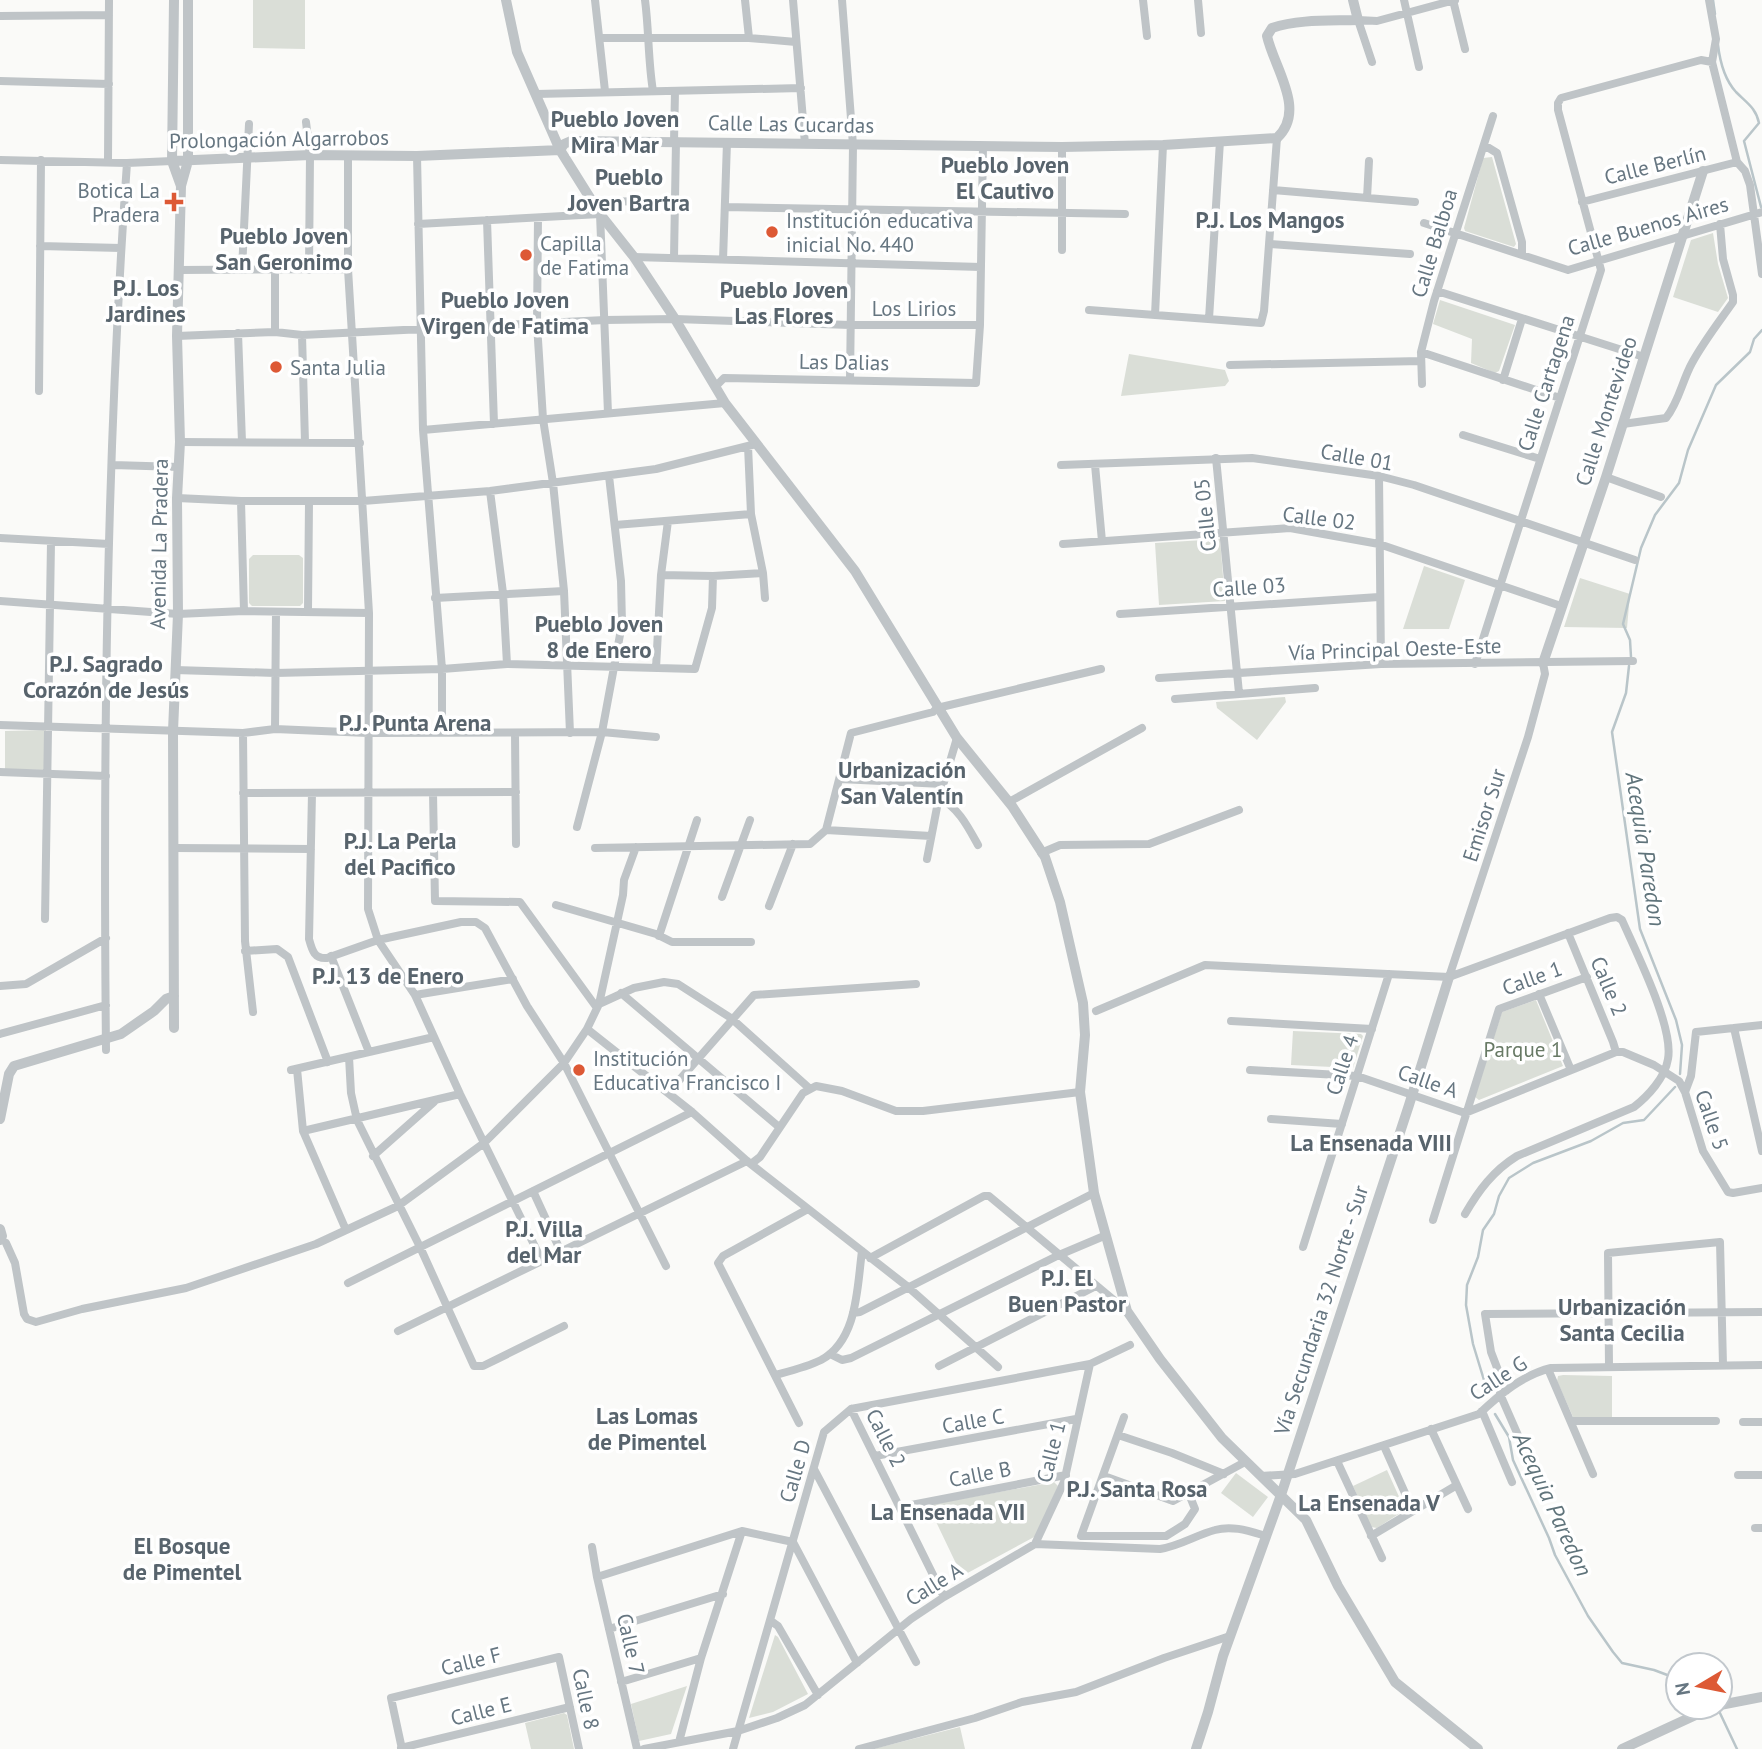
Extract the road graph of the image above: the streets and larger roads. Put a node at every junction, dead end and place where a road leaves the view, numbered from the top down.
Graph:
1 (109, 0) edge
2 (174, 0) edge
3 (188, 0) edge
4 (506, 0) edge
5 (595, 0) edge
6 (645, 0) edge
7 (745, 0) edge
8 (793, 0) edge
9 (842, 0) edge
10 (1143, 0) edge
11 (1198, 0) edge
12 (1353, 0) edge
13 (1404, 0) edge
14 (1454, 0) edge
15 (1709, 0) edge
16 (1407, 13) junction
17 (109, 15) junction
18 (0, 16) edge
19 (1358, 20) junction
20 (1201, 33) dead end
21 (1147, 36) dead end
22 (649, 37) junction
23 (600, 38) junction
24 (749, 38) junction
25 (796, 42) junction
26 (1465, 49) dead end
27 (1372, 62) dead end
28 (1713, 64) junction
29 (1419, 67) dead end
30 (0, 82) edge
31 (109, 84) junction
32 (801, 88) junction
33 (605, 91) junction
34 (653, 91) junction
35 (675, 91) junction
36 (536, 94) junction
37 (1493, 116) dead end
38 (306, 122) dead end
39 (249, 124) dead end
40 (1277, 138) junction
41 (675, 141) junction
42 (1220, 141) junction
43 (727, 142) junction
44 (806, 144) junction
45 (853, 145) junction
46 (1163, 145) junction
47 (1483, 145) junction
48 (982, 146) junction
49 (1062, 147) junction
50 (560, 150) junction
51 (310, 155) junction
52 (348, 155) junction
53 (417, 156) junction
54 (246, 158) junction
55 (0, 160) edge
56 (41, 160) junction
57 (188, 160) junction
58 (108, 161) junction
59 (172, 161) junction
60 (1369, 161) dead end
61 (1737, 162) junction
62 (127, 163) junction
63 (1703, 171) junction
64 (181, 187) junction
65 (1273, 190) junction
66 (1367, 198) junction
67 (592, 201) junction
68 (675, 202) junction
69 (1415, 202) dead end
70 (1582, 202) junction
71 (725, 207) junction
72 (851, 209) junction
73 (982, 210) junction
74 (1759, 213) edge
75 (600, 214) junction
76 (1062, 214) junction
77 (1125, 214) dead end
78 (538, 218) junction
79 (487, 220) junction
80 (1424, 223) dead end
81 (418, 224) junction
82 (1720, 224) junction
83 (1455, 233) junction
84 (1682, 237) junction
85 (1270, 244) junction
86 (40, 246) junction
87 (121, 248) junction
88 (1062, 250) dead end
89 (1410, 254) dead end
90 (1522, 254) junction
91 (634, 257) junction
92 (674, 258) junction
93 (723, 260) junction
94 (1600, 261) junction
95 (851, 264) junction
96 (981, 267) junction
97 (179, 270) junction
98 (242, 270) junction
99 (275, 270) junction
100 (309, 270) junction
101 (348, 270) junction
102 (1762, 274) edge
103 (1437, 291) junction
104 (1089, 310) dead end
105 (1155, 315) junction
106 (675, 319) junction
107 (1209, 319) junction
108 (1522, 319) junction
109 (606, 320) junction
110 (537, 324) junction
111 (850, 325) junction
112 (491, 326) junction
113 (980, 326) junction
114 (419, 330) junction
115 (275, 332) junction
116 (237, 333) junction
117 (351, 333) junction
118 (302, 335) junction
119 (177, 336) junction
120 (1580, 337) junction
121 (1421, 357) junction
122 (1644, 357) junction
123 (1230, 365) dead end
124 (849, 380) junction
125 (1503, 380) junction
126 (1422, 384) dead end
127 (715, 387) junction
128 (39, 391) dead end
129 (1560, 398) junction
130 (725, 403) junction
131 (608, 413) junction
132 (543, 419) junction
133 (494, 424) junction
134 (1623, 424) junction
135 (423, 430) junction
136 (1463, 435) dead end
137 (180, 442) junction
138 (242, 442) junction
139 (306, 442) junction
140 (360, 443) junction
141 (752, 445) junction
142 (1216, 458) junction
143 (1540, 459) junction
144 (113, 465) junction
145 (1061, 465) dead end
146 (1095, 465) junction
147 (179, 467) junction
148 (608, 476) junction
149 (1379, 476) junction
150 (1606, 477) junction
151 (553, 482) junction
152 (490, 491) junction
153 (428, 496) junction
154 (1661, 497) dead end
155 (177, 498) junction
156 (240, 500) junction
157 (363, 500) junction
158 (309, 502) junction
159 (751, 514) junction
160 (668, 521) junction
161 (1519, 522) junction
162 (615, 525) junction
163 (1225, 533) junction
164 (0, 538) edge
165 (1102, 541) junction
166 (51, 542) junction
167 (1584, 543) junction
168 (109, 544) junction
169 (1063, 544) dead end
170 (1379, 544) junction
171 (1635, 560) dead end
172 (763, 573) junction
173 (661, 575) junction
174 (713, 576) junction
175 (1499, 585) junction
176 (564, 591) junction
177 (503, 593) junction
178 (1379, 597) junction
179 (435, 598) junction
180 (765, 598) dead end
181 (0, 601) edge
182 (50, 603) junction
183 (1232, 606) junction
184 (1561, 606) junction
185 (106, 610) junction
186 (244, 611) junction
187 (308, 611) junction
188 (276, 612) junction
189 (369, 613) junction
190 (178, 614) junction
191 (1120, 614) dead end
192 (1633, 661) dead end
193 (1543, 663) junction
194 (507, 664) junction
195 (1381, 664) junction
196 (1475, 664) junction
197 (567, 665) junction
198 (614, 667) junction
199 (656, 668) junction
200 (442, 669) junction
201 (1101, 669) dead end
202 (175, 670) junction
203 (368, 670) junction
204 (275, 673) junction
205 (1238, 673) junction
206 (1159, 678) dead end
207 (1315, 688) dead end
208 (1240, 693) junction
209 (1175, 699) dead end
210 (937, 708) junction
211 (0, 725) edge
212 (48, 727) junction
213 (106, 727) junction
214 (1142, 728) dead end
215 (275, 729) junction
216 (173, 731) junction
217 (442, 731) junction
218 (601, 732) junction
219 (243, 733) junction
220 (368, 733) junction
221 (515, 733) junction
222 (570, 733) junction
223 (656, 737) dead end
224 (957, 738) junction
225 (0, 772) edge
226 (47, 774) junction
227 (106, 776) junction
228 (839, 779) junction
229 (943, 784) junction
230 (516, 792) junction
231 (243, 793) junction
232 (312, 793) junction
233 (369, 793) junction
234 (433, 793) junction
235 (939, 798) junction
236 (1009, 802) junction
237 (1239, 810) dead end
238 (697, 820) dead end
239 (750, 820) dead end
240 (577, 828) dead end
241 (826, 830) junction
242 (931, 836) junction
243 (516, 844) dead end
244 (793, 844) junction
245 (740, 845) junction
246 (978, 845) dead end
247 (689, 846) junction
248 (636, 847) junction
249 (173, 848) junction
250 (595, 848) dead end
251 (311, 849) junction
252 (244, 850) junction
253 (1041, 853) junction
254 (927, 859) dead end
255 (722, 897) dead end
256 (556, 905) dead end
257 (769, 906) dead end
258 (45, 919) dead end
259 (617, 923) junction
260 (1568, 933) junction
261 (659, 936) junction
262 (106, 938) junction
263 (378, 940) junction
264 (751, 942) dead end
265 (245, 951) junction
266 (331, 956) junction
267 (1389, 974) junction
268 (1448, 977) junction
269 (1587, 977) junction
270 (513, 979) junction
271 (916, 985) dead end
272 (0, 986) edge
273 (621, 993) junction
274 (1539, 994) junction
275 (415, 995) junction
276 (174, 996) junction
277 (106, 1005) junction
278 (598, 1006) junction
279 (1096, 1011) dead end
280 (253, 1012) dead end
281 (731, 1018) junction
282 (1231, 1021) dead end
283 (1762, 1025) edge
284 (174, 1028) dead end
285 (1734, 1028) junction
286 (587, 1029) junction
287 (1371, 1029) junction
288 (0, 1034) edge
289 (433, 1037) junction
290 (106, 1045) junction
291 (369, 1052) junction
292 (1616, 1052) junction
293 (349, 1057) junction
294 (698, 1057) junction
295 (328, 1062) junction
296 (564, 1063) junction
297 (1250, 1070) dead end
298 (1571, 1070) junction
299 (1664, 1071) junction
300 (1357, 1076) junction
301 (809, 1088) junction
302 (1080, 1092) junction
303 (1685, 1092) junction
304 (668, 1093) junction
305 (460, 1094) junction
306 (1412, 1094) junction
307 (436, 1100) junction
308 (692, 1112) junction
309 (1465, 1113) junction
310 (0, 1119) edge
311 (1271, 1119) dead end
312 (357, 1120) junction
313 (1342, 1124) junction
314 (779, 1127) junction
315 (303, 1131) junction
316 (484, 1143) junction
317 (1762, 1151) edge
318 (609, 1153) junction
319 (373, 1156) junction
320 (749, 1162) junction
321 (1762, 1188) edge
322 (533, 1191) junction
323 (1094, 1193) junction
324 (513, 1201) junction
325 (398, 1206) junction
326 (808, 1209) junction
327 (640, 1213) junction
328 (1465, 1214) dead end
329 (1433, 1220) dead end
330 (1027, 1227) junction
331 (0, 1229) edge
332 (346, 1230) junction
333 (1104, 1236) junction
334 (3, 1241) edge
335 (420, 1247) junction
336 (1303, 1247) dead end
337 (862, 1251) junction
338 (561, 1252) junction
339 (1059, 1255) junction
340 (870, 1258) junction
341 (542, 1261) junction
342 (666, 1266) dead end
343 (348, 1283) dead end
344 (1096, 1286) junction
345 (908, 1287) junction
346 (447, 1308) junction
347 (1126, 1311) junction
348 (1723, 1311) junction
349 (1762, 1312) edge
350 (853, 1313) junction
351 (1608, 1313) junction
352 (939, 1315) junction
353 (564, 1326) dead end
354 (398, 1331) dead end
355 (1130, 1345) dead end
356 (975, 1347) junction
357 (830, 1354) junction
358 (1090, 1364) junction
359 (1762, 1365) edge
360 (939, 1366) dead end
361 (1609, 1366) junction
362 (1723, 1366) junction
363 (998, 1367) dead end
364 (1548, 1369) junction
365 (775, 1375) junction
366 (1503, 1392) junction
367 (851, 1409) junction
368 (1482, 1411) junction
369 (1124, 1418) dead end
370 (1076, 1419) junction
371 (1571, 1421) junction
372 (1716, 1421) dead end
373 (1743, 1422) dead end
374 (1762, 1422) edge
375 (799, 1423) dead end
376 (1431, 1429) junction
377 (1118, 1436) junction
378 (1384, 1446) junction
379 (876, 1456) junction
380 (1337, 1461) junction
381 (1245, 1462) junction
382 (814, 1469) junction
383 (1224, 1474) junction
384 (1287, 1474) junction
385 (1593, 1474) dead end
386 (1066, 1475) junction
387 (1738, 1475) dead end
388 (1762, 1475) edge
389 (1104, 1476) junction
390 (1261, 1476) junction
391 (1512, 1482) dead end
392 (1457, 1485) junction
393 (1189, 1494) junction
394 (1280, 1495) junction
395 (1545, 1497) dead end
396 (901, 1507) junction
397 (1468, 1508) dead end
398 (1413, 1511) junction
399 (742, 1531) junction
400 (1266, 1536) junction
401 (1371, 1536) junction
402 (793, 1542) junction
403 (1035, 1544) junction
404 (592, 1547) dead end
405 (1382, 1559) dead end
406 (597, 1577) junction
407 (723, 1594) junction
408 (944, 1597) junction
409 (771, 1621) junction
410 (899, 1628) junction
411 (609, 1629) junction
412 (1230, 1636) junction
413 (559, 1657) joint
414 (701, 1658) junction
415 (916, 1662) dead end
416 (857, 1663) junction
417 (621, 1682) junction
418 (818, 1695) junction
419 (1762, 1697) edge
420 (1734, 1702) edge
421 (570, 1707) junction
422 (1683, 1721) edge
423 (738, 1731) junction
424 (678, 1742) junction
425 (402, 1749) edge
426 (579, 1749) edge
427 (637, 1749) edge
428 (644, 1749) edge
429 (733, 1749) edge
430 (859, 1749) edge
431 (1196, 1749) edge
432 (1478, 1749) edge
433 (1622, 1749) edge

1 - 17 street
2 - 59 street, Avenida La Pradera
3 - 57 street, Avenida La Pradera
4 - 36 street
5 - 23 street
6 - 22 street
7 - 24 street
8 - 25 street
9 - 45 street
10 - 21 street
11 - 20 street
12 - 19 street
13 - 16 street
14 - 16 street
14 - 26 street
15 - 28 street
16 - 19 street
16 - 29 street
17 - 18 street
17 - 31 street
19 - 27 street
19 - 40 street
22 - 23 street
22 - 24 street
22 - 34 street
23 - 33 street
24 - 25 street
25 - 32 street
28 - 61 street
28 - 70 street
30 - 31 street
31 - 58 street
32 - 35 street
32 - 44 street
33 - 34 street
33 - 36 street
34 - 35 street
35 - 41 street
36 - 50 street
37 - 47 street, Calle Balboa
38 - 51 street
39 - 54 street
40 - 42 street, Calle Las Cucardas
40 - 65 street
41 - 43 street, Calle Las Cucardas
41 - 50 street, Calle Las Cucardas
41 - 68 street
42 - 46 street, Calle Las Cucardas
42 - 107 street
43 - 44 street, Calle Las Cucardas
43 - 71 street
44 - 45 street, Calle Las Cucardas
45 - 48 street, Calle Las Cucardas
45 - 72 street
46 - 49 street, Calle Las Cucardas
46 - 105 street
47 - 83 street, Calle Balboa
47 - 90 street
48 - 49 street, Calle Las Cucardas
48 - 73 street
49 - 76 street
50 - 53 street, Prolongación Algarrobos
50 - 67 street
51 - 52 street, Prolongación Algarrobos
51 - 54 street, Prolongación Algarrobos
51 - 100 street
52 - 53 street, Prolongación Algarrobos
52 - 101 street
53 - 81 street
54 - 57 street, Prolongación Algarrobos
54 - 98 street
55 - 56 street, Prolongación Algarrobos
56 - 58 street, Prolongación Algarrobos
56 - 86 street
57 - 59 street, Prolongación Algarrobos
57 - 64 street, Avenida La Pradera
58 - 62 street, Prolongación Algarrobos
59 - 62 street, Prolongación Algarrobos
59 - 64 street, Avenida La Pradera
60 - 66 street
61 - 63 street, Calle Berlín
61 - 74 street
62 - 87 street
63 - 70 street, Calle Berlín
63 - 84 street, Calle Montevideo
64 - 97 street, Avenida La Pradera
65 - 66 street
65 - 85 street
66 - 69 street
67 - 68 street
67 - 75 street
68 - 92 street
70 - 94 street
71 - 72 street
71 - 93 street
72 - 73 street
72 - 95 street
73 - 76 street
73 - 96 street
74 - 82 street, Calle Buenos Aires
74 - 102 street
75 - 78 street
75 - 91 street
75 - 109 street
76 - 77 street
76 - 88 street
78 - 79 street
78 - 110 street
79 - 81 street
79 - 112 street
80 - 83 street, Calle Buenos Aires
81 - 114 street
82 - 84 street, Calle Buenos Aires
82 - 134 street
83 - 90 street, Calle Buenos Aires
83 - 103 street, Calle Balboa
84 - 94 street, Calle Buenos Aires
84 - 122 street, Calle Montevideo
85 - 89 street
85 - 107 street
86 - 87 street
86 - 128 street
87 - 144 street
90 - 94 street, Calle Buenos Aires
91 - 92 street
91 - 106 street
92 - 93 street
93 - 95 street
94 - 120 street, Calle Cartagena
95 - 96 street
95 - 111 street
96 - 113 street
97 - 98 street
97 - 119 street, Avenida La Pradera
98 - 99 street
99 - 100 street
99 - 115 street
100 - 101 street
101 - 117 street
103 - 108 street
103 - 121 street, Calle Balboa
104 - 105 street
105 - 107 street
106 - 109 street, Los Lirios
106 - 111 street, Los Lirios
106 - 127 street
108 - 120 street
108 - 125 street
109 - 110 street, Los Lirios
109 - 131 street
110 - 112 street, Los Lirios
110 - 132 street
111 - 113 street, Los Lirios
111 - 124 street
112 - 114 street, Los Lirios
112 - 133 street
113 - 124 street, Las Dalias
114 - 117 street, Los Lirios
114 - 135 street
115 - 116 street, Los Lirios
115 - 118 street, Los Lirios
116 - 119 street, Los Lirios
116 - 138 street
117 - 118 street, Los Lirios
117 - 140 street
118 - 139 street
119 - 137 street, Avenida La Pradera
120 - 122 street
120 - 129 street, Calle Cartagena
121 - 123 street
121 - 125 street
121 - 126 street, Calle Balboa
122 - 134 street, Calle Montevideo
124 - 127 street, Las Dalias
125 - 129 street
127 - 130 street
129 - 143 street, Calle Cartagena
130 - 131 street
130 - 141 street
131 - 132 street
132 - 133 street
132 - 151 street
133 - 135 street
134 - 150 street, Calle Montevideo
135 - 153 street
136 - 143 street
137 - 138 street
137 - 147 street, Avenida La Pradera
138 - 139 street
139 - 140 street
140 - 157 street
141 - 148 street
141 - 159 street
141 - 210 street
142 - 146 street, Calle 01
142 - 149 street, Calle 01
142 - 163 street, Calle 05
143 - 161 street, Calle Cartagena
144 - 147 street
144 - 168 street
145 - 146 street, Calle 01
146 - 165 street
147 - 155 street, Avenida La Pradera
148 - 151 street
148 - 162 street
149 - 161 street, Calle 01
149 - 170 street
150 - 154 street
150 - 167 street, Calle Montevideo
151 - 152 street
151 - 176 street
152 - 153 street
152 - 177 street
153 - 157 street
153 - 179 street
155 - 156 street
155 - 190 street, Avenida La Pradera
156 - 158 street
156 - 186 street
157 - 158 street
157 - 189 street
158 - 187 street
159 - 160 street
159 - 172 street
160 - 162 street
160 - 173 street
161 - 167 street, Calle 01
161 - 175 street, Calle Cartagena
162 - 198 street
163 - 165 street, Calle 02
163 - 170 street, Calle 02
163 - 183 street, Calle 05
164 - 166 street
165 - 169 street, Calle 02
166 - 168 street
166 - 182 street
167 - 171 street, Calle 01
167 - 184 street, Calle Montevideo
168 - 185 street
170 - 175 street, Calle 02
170 - 178 street
172 - 174 street
172 - 180 street
173 - 174 street
173 - 199 street
174 - 199 street
175 - 184 street, Calle 02
175 - 196 street, Calle Cartagena
176 - 177 street
176 - 197 street
177 - 179 street
177 - 194 street
178 - 183 street, Calle 03
178 - 195 street
179 - 200 street
181 - 182 street
182 - 185 street
182 - 212 street
183 - 191 street, Calle 03
183 - 205 street, Calle 05
184 - 193 street, Calle Montevideo
185 - 190 street
185 - 213 street
186 - 188 street
186 - 190 street
187 - 188 street
187 - 189 street
188 - 204 street
189 - 203 street
190 - 202 street, Avenida La Pradera
192 - 193 street, Vía Principal Oeste-Este
193 - 196 street, Vía Principal Oeste-Este
193 - 268 street, Emisor Sur
194 - 197 street
194 - 200 street
195 - 196 street, Vía Principal Oeste-Este
195 - 205 street, Vía Principal Oeste-Este
197 - 198 street
197 - 222 street
198 - 199 street
198 - 218 street
200 - 203 street
200 - 217 street
201 - 210 street
202 - 204 street
202 - 216 street, Avenida La Pradera
203 - 204 street
203 - 220 street
204 - 215 street
205 - 206 street, Vía Principal Oeste-Este
205 - 208 street, Calle 05
207 - 208 street, Vía Principal Oeste-Este
208 - 209 street, Vía Principal Oeste-Este
210 - 224 street
210 - 228 street
211 - 212 street
212 - 213 street
212 - 226 street
213 - 216 street
213 - 227 street
214 - 236 street
215 - 219 street
215 - 220 street
216 - 219 street
216 - 249 street, Avenida La Pradera
217 - 220 street
217 - 221 street
218 - 222 street
218 - 223 street
218 - 240 street
219 - 231 street
220 - 233 street
221 - 222 street
221 - 230 street
224 - 229 street
224 - 236 street
225 - 226 street
226 - 227 street
226 - 258 street
227 - 262 street
228 - 229 street
228 - 241 street
229 - 235 street
230 - 234 street
230 - 243 street
231 - 232 street
231 - 252 street
232 - 233 street
232 - 251 street
233 - 234 street
233 - 263 street
234 - 278 street
235 - 242 street
235 - 246 street
236 - 253 street
237 - 253 street
238 - 247 street
239 - 245 street
241 - 242 street
241 - 244 street
242 - 254 street
244 - 245 street
244 - 257 street
245 - 247 street
245 - 255 street
247 - 248 street
247 - 261 street
248 - 250 street
248 - 259 street
249 - 252 street
249 - 276 street, Avenida La Pradera
251 - 252 street
251 - 266 street
252 - 265 street
253 - 302 street
256 - 259 street
259 - 261 street
259 - 278 street
260 - 268 street
260 - 269 street, Calle 2
260 - 299 street
261 - 264 street
262 - 272 street
262 - 277 street
263 - 266 street
263 - 270 street
263 - 275 street
265 - 280 street
265 - 295 street
266 - 291 street
267 - 268 street
267 - 279 street
267 - 287 street, Calle 4
268 - 306 street, Vía Secundaria 32 Norte - Sur
269 - 274 street, Calle 1
269 - 292 street, Calle 2
270 - 275 street
270 - 296 street
271 - 281 street
273 - 278 street
273 - 281 street
273 - 294 street
274 - 298 street
274 - 309 street, Calle 1
275 - 289 street
276 - 284 street, Avenida La Pradera
276 - 290 street
277 - 288 street
277 - 290 street
278 - 286 street
281 - 294 street
281 - 301 street
282 - 287 street
283 - 285 street
285 - 303 street
285 - 317 street
286 - 296 street
286 - 304 street
287 - 300 street, Calle 4
289 - 291 street
289 - 305 street
290 - 310 street
291 - 293 street
292 - 298 street, Calle A
292 - 299 street
293 - 295 street
293 - 312 street
294 - 304 street
294 - 314 street
295 - 315 street
296 - 316 street
296 - 318 street
297 - 300 street, Calle A
298 - 309 street, Calle A
299 - 303 street, Calle 5
299 - 328 street
300 - 306 street, Calle A
300 - 313 street, Calle 4
301 - 302 street
301 - 314 street
302 - 323 street
303 - 321 street, Calle 5
304 - 308 street
305 - 307 street
305 - 316 street
306 - 309 street, Calle A
306 - 384 street, Vía Secundaria 32 Norte - Sur
307 - 312 street
307 - 319 street
308 - 318 street
308 - 320 street
309 - 329 street, Calle 1
311 - 313 street
312 - 315 street
312 - 319 street
313 - 336 street, Calle 4
314 - 320 street
315 - 332 street
316 - 324 street
316 - 325 street
318 - 322 street
318 - 327 street
319 - 325 street
320 - 326 street
320 - 327 street
322 - 324 street
322 - 338 street
323 - 330 street
323 - 333 street
324 - 335 street
324 - 341 street
325 - 332 street
325 - 335 street
326 - 337 street
326 - 365 street
327 - 338 street
327 - 342 street
330 - 339 street
330 - 340 street
330 - 345 street
331 - 334 street
332 - 334 street
333 - 339 street
333 - 347 street
335 - 343 street
335 - 346 street
337 - 340 street
337 - 350 street
338 - 341 street
339 - 344 street
339 - 352 street
340 - 345 street
341 - 346 street
344 - 347 street
344 - 356 street
345 - 350 street
345 - 352 street
346 - 353 street
346 - 354 street
347 - 381 street
348 - 349 street
348 - 351 street
348 - 351 street
348 - 362 street
350 - 357 street
351 - 361 street
351 - 366 street
352 - 356 street
352 - 357 street
355 - 358 street, Calle D
356 - 360 street
356 - 363 street
357 - 365 street
358 - 367 street, Calle D
358 - 370 street, Calle 1
359 - 362 street, Calle G
361 - 362 street, Calle G
361 - 364 street, Calle G
364 - 366 street, Calle G
364 - 371 street
365 - 375 street
366 - 368 street, Calle G
366 - 395 street
367 - 379 street, Calle 2
367 - 382 street, Calle D
368 - 376 street, Calle G
368 - 391 street
369 - 377 street
370 - 379 street, Calle C
370 - 386 street, Calle 1
371 - 372 street
371 - 385 street
373 - 374 street
376 - 378 street, Calle G
376 - 392 street
377 - 383 street
377 - 389 street
378 - 380 street, Calle G
378 - 398 street
379 - 396 street, Calle 2
380 - 384 street, Calle G
380 - 401 street
381 - 383 street
381 - 390 street
382 - 402 street, Calle D
382 - 410 street
383 - 393 street
384 - 390 street, Calle G
384 - 394 street, Vía Secundaria 32 Norte - Sur
386 - 396 street, Calle B
386 - 403 street, Calle 1
387 - 388 street
389 - 393 street
389 - 393 street
390 - 394 street
392 - 397 street
392 - 398 street
394 - 400 street, Vía Secundaria 32 Norte - Sur
394 - 432 street
396 - 408 street, Calle 2
398 - 401 street
399 - 402 street
399 - 406 street
399 - 407 street
400 - 403 street
400 - 412 street, Vía Secundaria 32 Norte - Sur
401 - 405 street
402 - 409 street, Calle D
402 - 416 street
403 - 408 street, Calle A
404 - 406 street, Calle 7
406 - 411 street, Calle 7
407 - 411 street
407 - 414 street
408 - 410 street, Calle A
409 - 418 street
409 - 423 street, Calle D
410 - 415 street
410 - 416 street, Calle A
411 - 417 street, Calle 7
412 - 430 street
412 - 431 street, Vía Secundaria 32 Norte - Sur
413 - 421 street, Calle 8
413 - 425 street, Calle F
414 - 417 street
414 - 424 street
416 - 418 street, Calle A
417 - 427 street, Calle 7
418 - 423 street, Calle A
419 - 420 street
421 - 425 street, Calle E
421 - 426 street, Calle 8
422 - 433 street
423 - 424 street, Calle A
423 - 429 street, Calle D
424 - 428 street, Calle A

